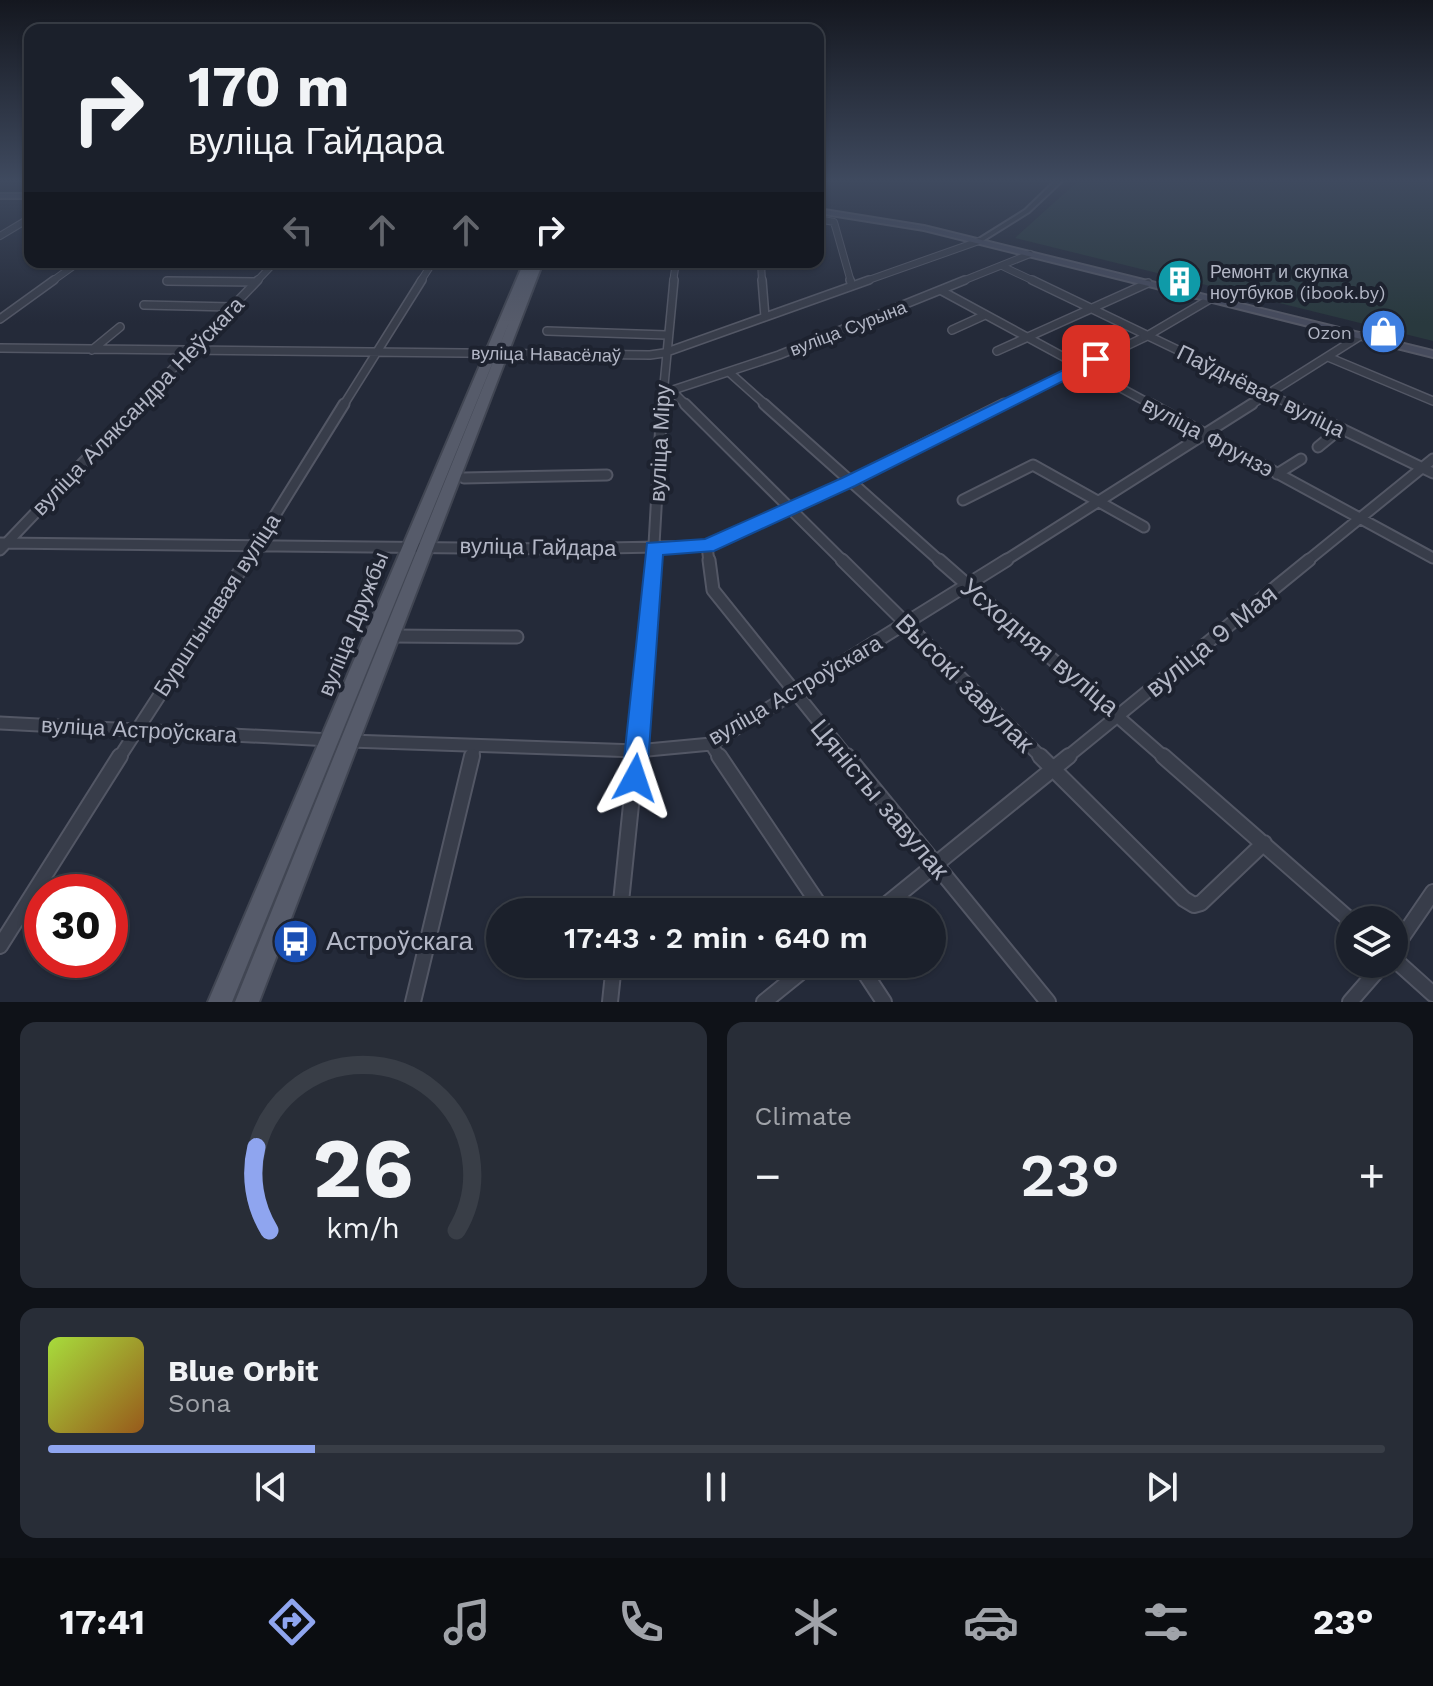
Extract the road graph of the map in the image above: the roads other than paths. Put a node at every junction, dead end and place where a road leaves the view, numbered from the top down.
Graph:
1 (836, 229) edge
2 (923, 229) edge
3 (1003, 229) edge
4 (979, 241) junction
5 (1030, 254) junction
6 (1004, 267) junction
7 (71, 268) edge
8 (269, 268) edge
9 (429, 268) edge
10 (526, 268) edge
11 (535, 268) edge
12 (675, 268) edge
13 (761, 268) edge
14 (167, 281) dead end
15 (256, 282) junction
16 (1148, 283) junction
17 (852, 286) junction
18 (942, 291) junction
19 (1210, 299) junction
20 (144, 305) dead end
21 (232, 307) junction
22 (1089, 309) junction
23 (985, 315) junction
24 (765, 317) junction
25 (0, 319) edge
26 (120, 327) dead end
27 (952, 330) dead end
28 (547, 331) dead end
29 (666, 335) junction
30 (1147, 336) junction
31 (1360, 336) junction
32 (1027, 338) junction
33 (0, 348) edge
34 (92, 350) junction
35 (192, 351) junction
36 (997, 351) dead end
37 (379, 352) junction
38 (664, 353) junction
39 (497, 354) junction
40 (1433, 354) edge
41 (1328, 357) junction
42 (1079, 367) junction
43 (730, 373) junction
44 (668, 392) junction
45 (1269, 395) junction
46 (1433, 401) edge
47 (1340, 429) junction
48 (1205, 436) junction
49 (1318, 447) dead end
50 (1301, 459) dead end
51 (1433, 459) edge
52 (1428, 471) edge
53 (1277, 474) junction
54 (607, 475) dead end
55 (439, 478) junction
56 (464, 478) dead end
57 (848, 482) junction
58 (963, 500) dead end
59 (1099, 503) junction
60 (791, 508) junction
61 (1360, 519) junction
62 (1144, 527) dead end
63 (2, 545) edge
64 (257, 545) junction
65 (408, 546) junction
66 (427, 546) junction
67 (707, 546) junction
68 (654, 548) junction
69 (1433, 558) edge
70 (967, 586) junction
71 (906, 623) junction
72 (387, 632) junction
73 (517, 637) dead end
74 (794, 695) junction
75 (1120, 715) junction
76 (0, 723) edge
77 (136, 730) junction
78 (330, 740) junction
79 (352, 741) junction
80 (711, 744) junction
81 (474, 748) junction
82 (637, 751) junction
83 (1052, 771) junction
84 (1264, 843) junction
85 (936, 866) junction
86 (295, 882) junction
87 (1433, 892) edge
88 (621, 898) edge
89 (815, 898) edge
90 (895, 898) edge
91 (1336, 907) edge
92 (1408, 929) edge
93 (0, 946) edge
94 (1408, 972) edge
95 (613, 978) edge
96 (794, 978) edge
97 (868, 978) edge
98 (1371, 978) edge
99 (1433, 994) edge
100 (220, 1002) edge
101 (247, 1002) edge
102 (413, 1002) edge
103 (610, 1002) edge
104 (764, 1002) edge
105 (884, 1002) edge
106 (1048, 1002) edge
107 (1350, 1002) edge

1 - 17 street
2 - 4 main road
3 - 4 street
4 - 5 main road
4 - 17 street, вуліца Навасёлаў
5 - 6 street, вуліца Сурына
5 - 16 main road
6 - 18 street, вуліца Сурына
6 - 22 street, Паўднёвая вуліца
7 - 25 street
8 - 15 street, вуліца Аляксандра Неўскага
9 - 37 street, Бурштынавая вуліца
10 - 39 main road, вуліца Дружбы
11 - 39 main road, вуліца Дружбы
12 - 29 street, вуліца Міру
13 - 24 street
14 - 15 street
15 - 21 street, вуліца Аляксандра Неўскага
16 - 19 main road
16 - 22 street
17 - 24 street, вуліца Навасёлаў
18 - 23 street, вуліца Фрунзэ
18 - 43 street, вуліца Сурына
19 - 30 street, вуліца Гайдара
19 - 31 main road
20 - 21 street
21 - 35 street, вуліца Аляксандра Неўскага
22 - 30 street, Паўднёвая вуліца
22 - 32 street
23 - 27 street
23 - 32 street, вуліца Фрунзэ
24 - 38 street, вуліца Навасёлаў
26 - 34 street
28 - 29 street
29 - 38 street, вуліца Міру
30 - 42 street, вуліца Гайдара
30 - 45 street, Паўднёвая вуліца
31 - 40 main road
31 - 41 street, вуліца Астроўскага
32 - 36 street
32 - 42 street, вуліца Фрунзэ
33 - 34 street, вуліца Навасёлаў
34 - 35 street, вуліца Навасёлаў
35 - 37 street, вуліца Навасёлаў
35 - 63 street, вуліца Аляксандра Неўскага
37 - 39 street, вуліца Навасёлаў
37 - 64 street, Бурштынавая вуліца
38 - 39 street, вуліца Навасёлаў
38 - 44 street, вуліца Міру
39 - 55 main road, вуліца Дружбы
39 - 66 main road, вуліца Дружбы
41 - 45 street, вуліца Астроўскага
41 - 46 street
42 - 48 street, вуліца Фрунзэ
42 - 57 street, вуліца Гайдара
43 - 44 street, вуліца Сурына
43 - 57 street, Усходняя вуліца
44 - 60 street, Высокі завулак
44 - 68 street, вуліца Міру
45 - 47 street, Паўднёвая вуліца
45 - 48 street, вуліца Астроўскага
47 - 49 street
47 - 52 street, Паўднёвая вуліца
48 - 53 street, вуліца Фрунзэ
48 - 59 street, вуліца Астроўскага
50 - 53 street
51 - 52 street, вуліца 9 Мая
52 - 61 street, вуліца 9 Мая
53 - 61 street, вуліца Фрунзэ
54 - 56 street
55 - 65 main road, вуліца Дружбы
55 - 66 main road
57 - 60 street, вуліца Гайдара
57 - 70 street, Усходняя вуліца
58 - 59 street
59 - 62 street
59 - 70 street, вуліца Астроўскага
60 - 67 street, вуліца Гайдара
60 - 71 street, Высокі завулак
61 - 69 street, вуліца Фрунзэ
61 - 75 street, вуліца 9 Мая
63 - 64 street, вуліца Гайдара
64 - 65 street, вуліца Гайдара
64 - 77 street, Бурштынавая вуліца
65 - 66 street, вуліца Гайдара
65 - 72 main road, вуліца Дружбы
66 - 68 street, вуліца Гайдара
66 - 72 main road, вуліца Дружбы
67 - 68 street, вуліца Гайдара
67 - 74 street, Цяністы завулак
68 - 82 street, вуліца Міру
70 - 71 street, вуліца Астроўскага
70 - 75 street, Усходняя вуліца
71 - 74 street, вуліца Астроўскага
71 - 83 street, Высокі завулак
72 - 73 street
72 - 78 main road, вуліца Дружбы
72 - 79 main road
74 - 80 street, вуліца Астроўскага
74 - 85 street, Цяністы завулак
75 - 83 street, вуліца 9 Мая
75 - 84 street, Усходняя вуліца
76 - 77 street, вуліца Астроўскага
77 - 78 street, вуліца Астроўскага
77 - 93 street, Бурштынавая вуліца
78 - 79 street, вуліца Астроўскага
78 - 86 main road
78 - 100 main road, вуліца Дружбы
79 - 81 street, вуліца Астроўскага
79 - 86 main road
80 - 82 street, вуліца Астроўскага
80 - 89 street
81 - 82 street, вуліца Астроўскага
81 - 102 street
82 - 88 street, вуліца Міру
83 - 84 street, Высокі завулак
83 - 85 street, вуліца 9 Мая
84 - 91 street, Усходняя вуліца
85 - 90 street, вуліца 9 Мая
85 - 106 street, Цяністы завулак
86 - 101 main road
87 - 92 street
94 - 99 street
95 - 103 street
96 - 104 street
97 - 105 street
98 - 107 street

